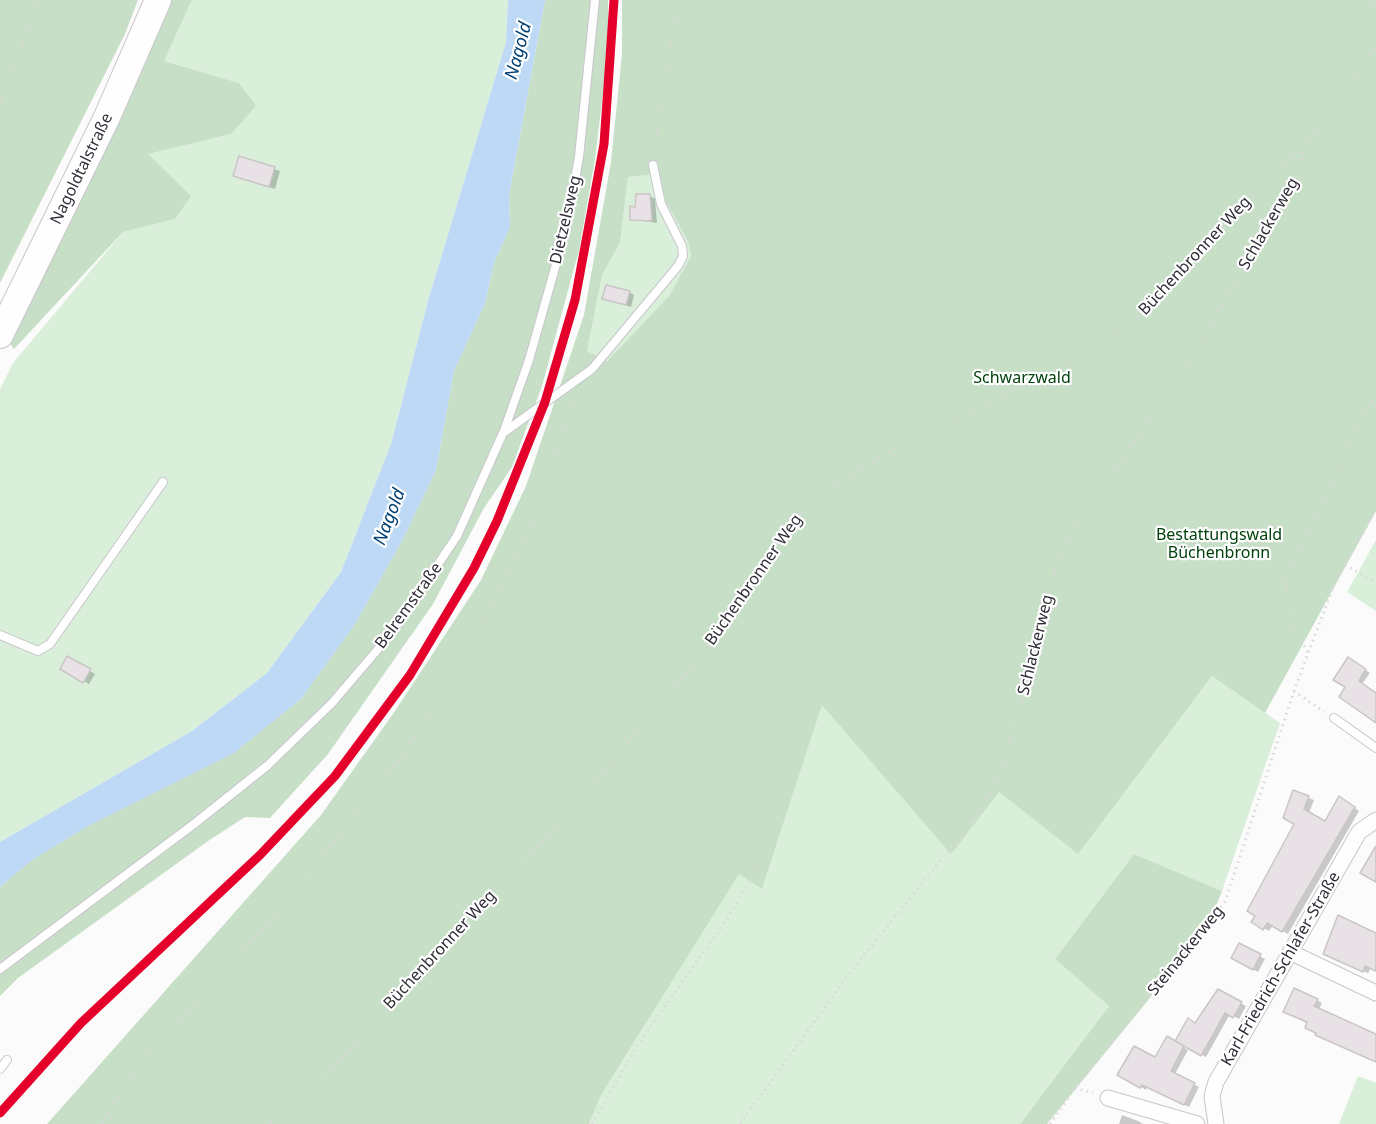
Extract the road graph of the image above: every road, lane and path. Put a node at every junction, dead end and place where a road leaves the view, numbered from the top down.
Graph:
1 (39, 0) edge
2 (158, 0) edge
3 (595, 0) edge
4 (678, 0) edge
5 (1350, 0) edge
6 (1376, 5) edge
7 (1376, 46) edge
8 (0, 104) edge
9 (1304, 149) junction
10 (653, 165) joint
11 (0, 335) edge
12 (578, 379) junction
13 (1376, 397) edge
14 (503, 433) junction
15 (163, 482) dead end
16 (1376, 510) edge
17 (1345, 565) junction
18 (1376, 584) edge
19 (0, 635) edge
20 (1308, 652) junction
21 (1294, 691) junction
22 (1334, 718) joint
23 (1376, 748) edge
24 (1374, 818) edge
25 (763, 859) dead end
26 (1290, 952) junction
27 (0, 969) edge
28 (1376, 993) edge
29 (7, 1059) dead end
30 (0, 1069) edge
31 (1075, 1088) junction
32 (1108, 1098) joint
33 (101, 1124) edge
34 (271, 1124) edge
35 (592, 1124) edge
36 (740, 1124) edge
37 (1050, 1124) edge
38 (1197, 1124) edge
39 (1216, 1124) edge

1 - 8 path
2 - 11 main road, Nagoldtalstraße
3 - 14 lane, Dietzelsweg
4 - 10 path
5 - 6 path
7 - 9 path, Büchenbronner Weg
9 - 34 path, Büchenbronner Weg
9 - 36 path, Schlackerweg
10 - 12 lane, Belremstraße
12 - 14 lane, Belremstraße
12 - 33 path
13 - 20 path
14 - 27 lane, Belremstraße
15 - 19 lane
16 - 17 path, Steinackerweg
17 - 18 path
17 - 20 path, Steinackerweg
20 - 21 path, Steinackerweg
21 - 22 path
21 - 31 path, Steinackerweg
22 - 23 lane
24 - 26 street, Karl-Friedrich-Schlafer-Straße
25 - 35 path
26 - 28 street
26 - 39 street, Karl-Friedrich-Schlafer-Straße
29 - 30 lane
31 - 32 path
31 - 37 path, Steinackerweg
32 - 38 street

